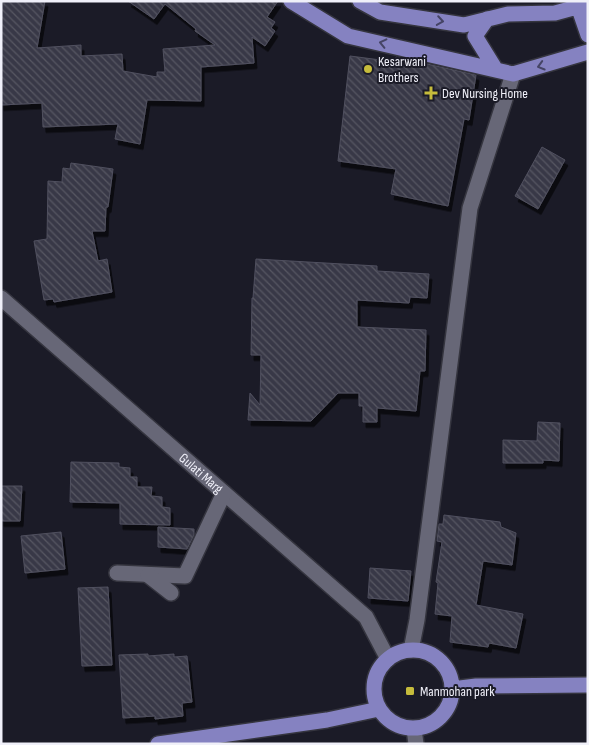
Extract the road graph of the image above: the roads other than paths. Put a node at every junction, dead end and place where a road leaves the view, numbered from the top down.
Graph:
1 (291, 1) edge
2 (360, 1) edge
3 (583, 5) edge
4 (556, 7) edge
5 (487, 19) junction
6 (588, 35) edge
7 (588, 45) edge
8 (582, 54) edge
9 (496, 70) junction
10 (513, 74) junction
11 (1, 298) edge
12 (224, 493) junction
13 (117, 573) dead end
14 (148, 575) junction
15 (171, 593) dead end
16 (411, 650) junction
17 (388, 659) junction
18 (588, 685) edge
19 (452, 689) junction
20 (379, 708) junction
21 (415, 736) edge
22 (158, 744) edge

9 -> 1 main road
2 -> 5 main road
3 - 4 main road
3 - 6 main road
4 - 5 main road
5 - 9 main road
7 - 8 main road
8 -> 10 main road
9 - 10 main road
10 - 16 street
11 - 12 street, Gulati Marg
12 - 14 street
12 - 17 street, Gulati Marg
13 - 14 street
14 - 15 street
16 - 17 main road
16 - 19 main road
17 - 20 main road
18 - 19 main road
19 - 21 main road
20 - 21 main road
20 - 22 main road

